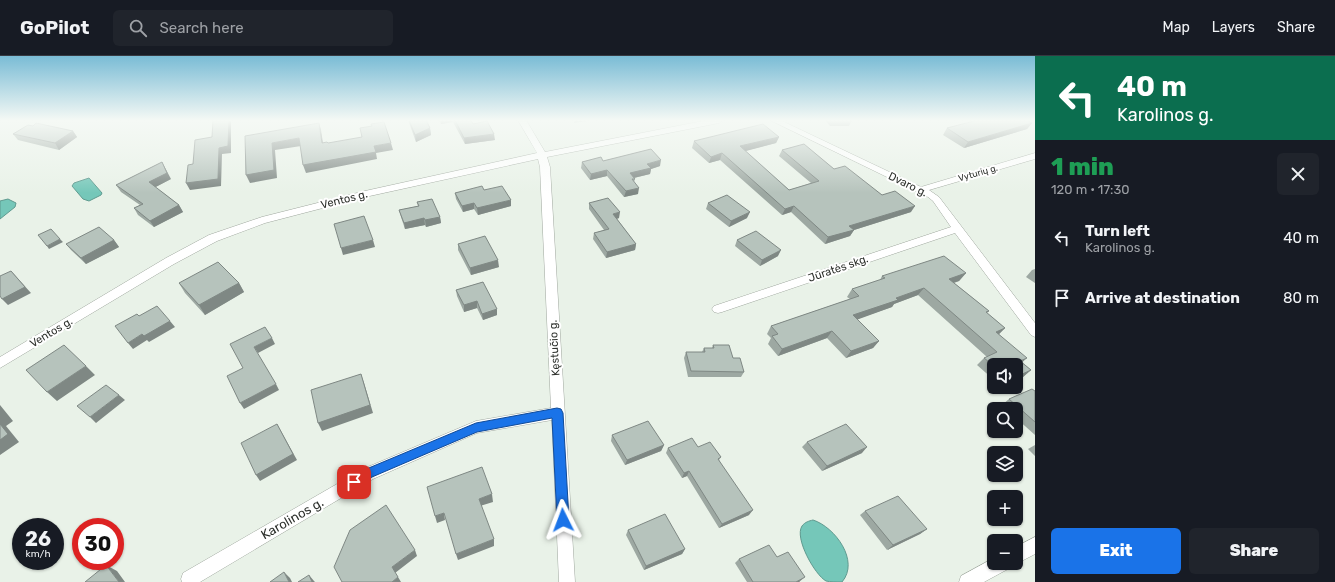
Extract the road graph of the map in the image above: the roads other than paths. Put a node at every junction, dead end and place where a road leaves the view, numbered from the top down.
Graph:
1 (536, 145) edge
2 (595, 145) edge
3 (825, 145) edge
4 (542, 155) junction
5 (1035, 156) edge
6 (920, 190) junction
7 (958, 228) junction
8 (718, 309) dead end
9 (1035, 332) edge
10 (0, 363) edge
11 (557, 413) junction
12 (1035, 545) edge
13 (1023, 552) edge
14 (989, 570) edge
15 (189, 578) dead end
16 (566, 582) edge
17 (967, 582) edge

1 - 4 street, Kęstučio g.
2 - 4 street, Ventos g.
3 - 6 street, Dvaro g.
4 - 10 street, Ventos g.
4 - 11 street, Kęstučio g.
5 - 6 street, Vyturių g.
6 - 7 street, Dvaro g.
7 - 8 street, Jūratės skg.
7 - 9 street, Dvaro g.
11 - 15 street, Karolinos g.
11 - 16 street, Kęstučio g.
12 - 13 street
14 - 17 street

